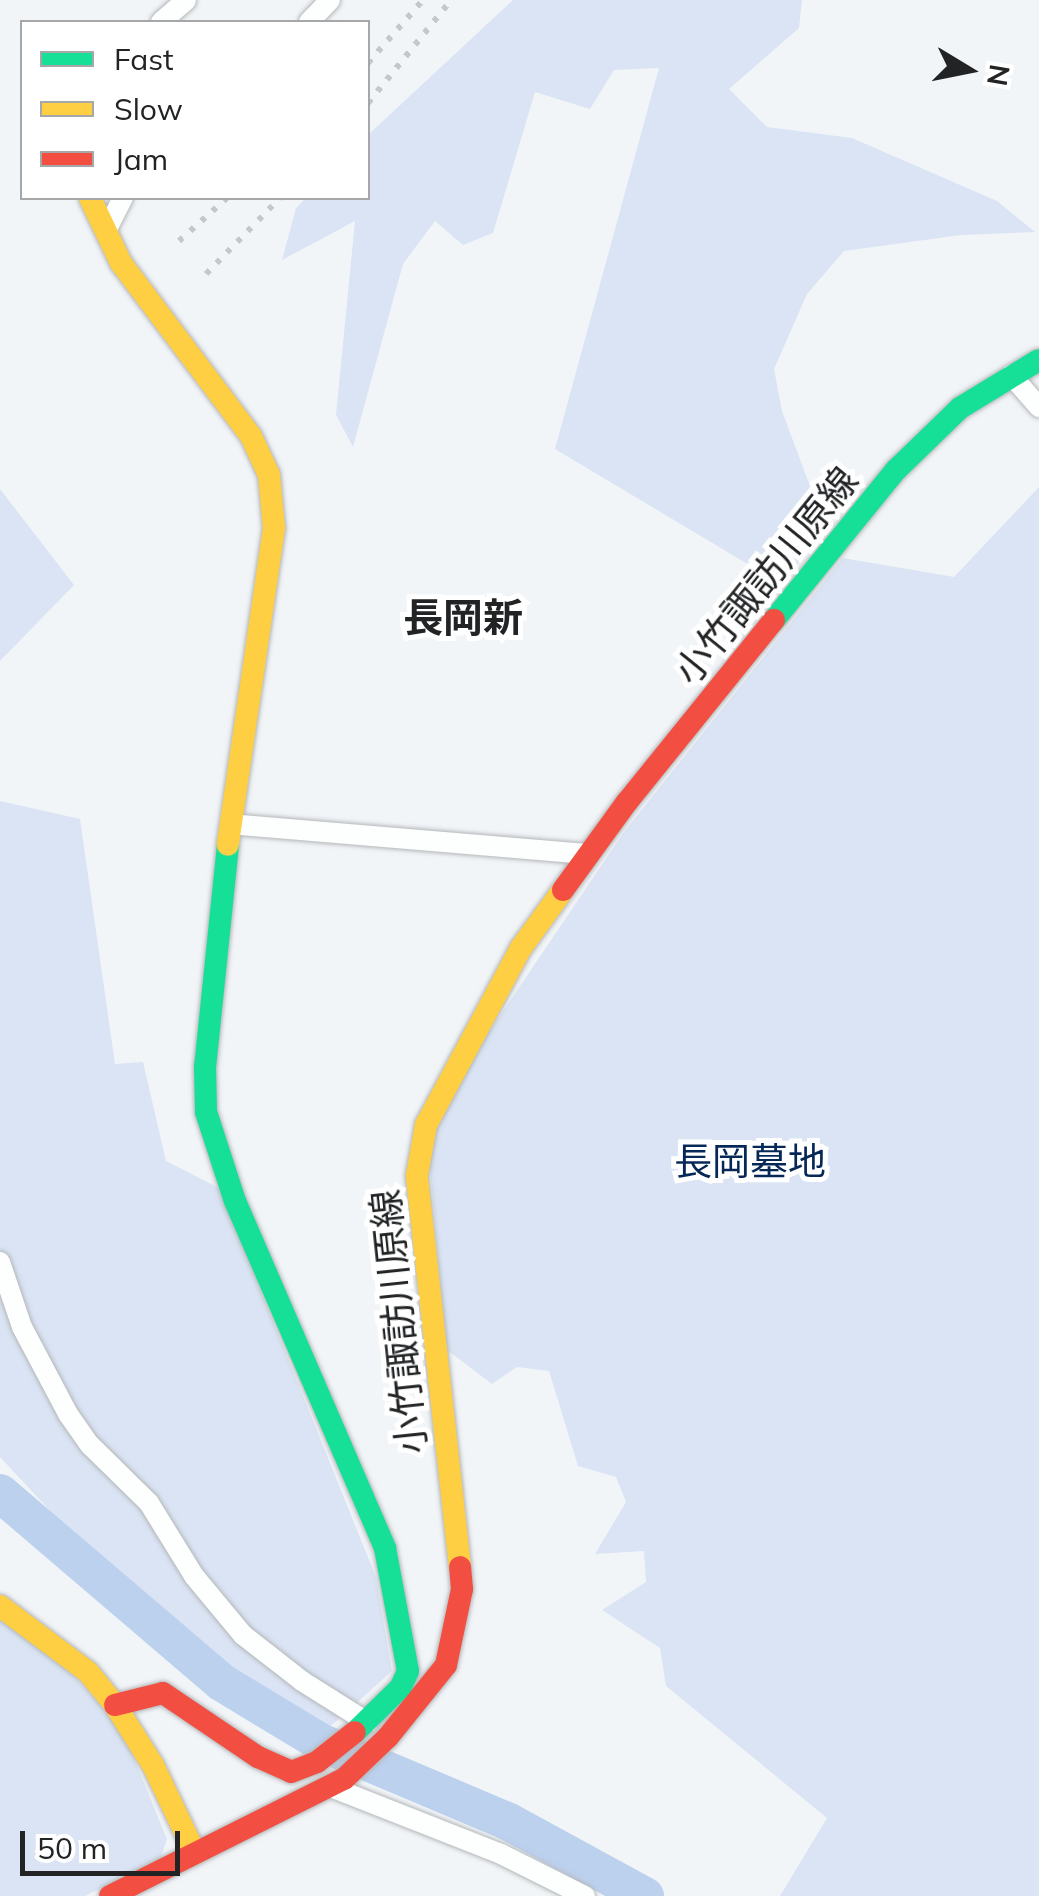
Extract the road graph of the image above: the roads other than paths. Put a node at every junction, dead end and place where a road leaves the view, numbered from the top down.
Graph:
1 (186, 0) edge
2 (330, 0) edge
3 (163, 20) edge
4 (311, 20) edge
5 (91, 200) edge
6 (122, 200) edge
7 (106, 231) junction
8 (1039, 360) edge
9 (1011, 375) junction
10 (1039, 408) edge
11 (230, 824) junction
12 (589, 854) junction
13 (0, 1262) edge
14 (0, 1606) edge
15 (115, 1705) junction
16 (366, 1722) junction
17 (337, 1783) junction
18 (195, 1852) junction
19 (110, 1896) edge
20 (586, 1896) edge

1 - 3 street
2 - 4 street
5 - 7 street
6 - 7 street
7 - 11 street
8 - 9 street, 小竹諏訪川原線
9 - 10 street
9 - 12 street, 小竹諏訪川原線
11 - 12 street
11 - 16 street
12 - 17 street, 小竹諏訪川原線
13 - 16 street
14 - 15 street
15 - 16 street
15 - 18 street
17 - 18 street, 小竹諏訪川原線
17 - 20 street
18 - 19 street, 小竹諏訪川原線

